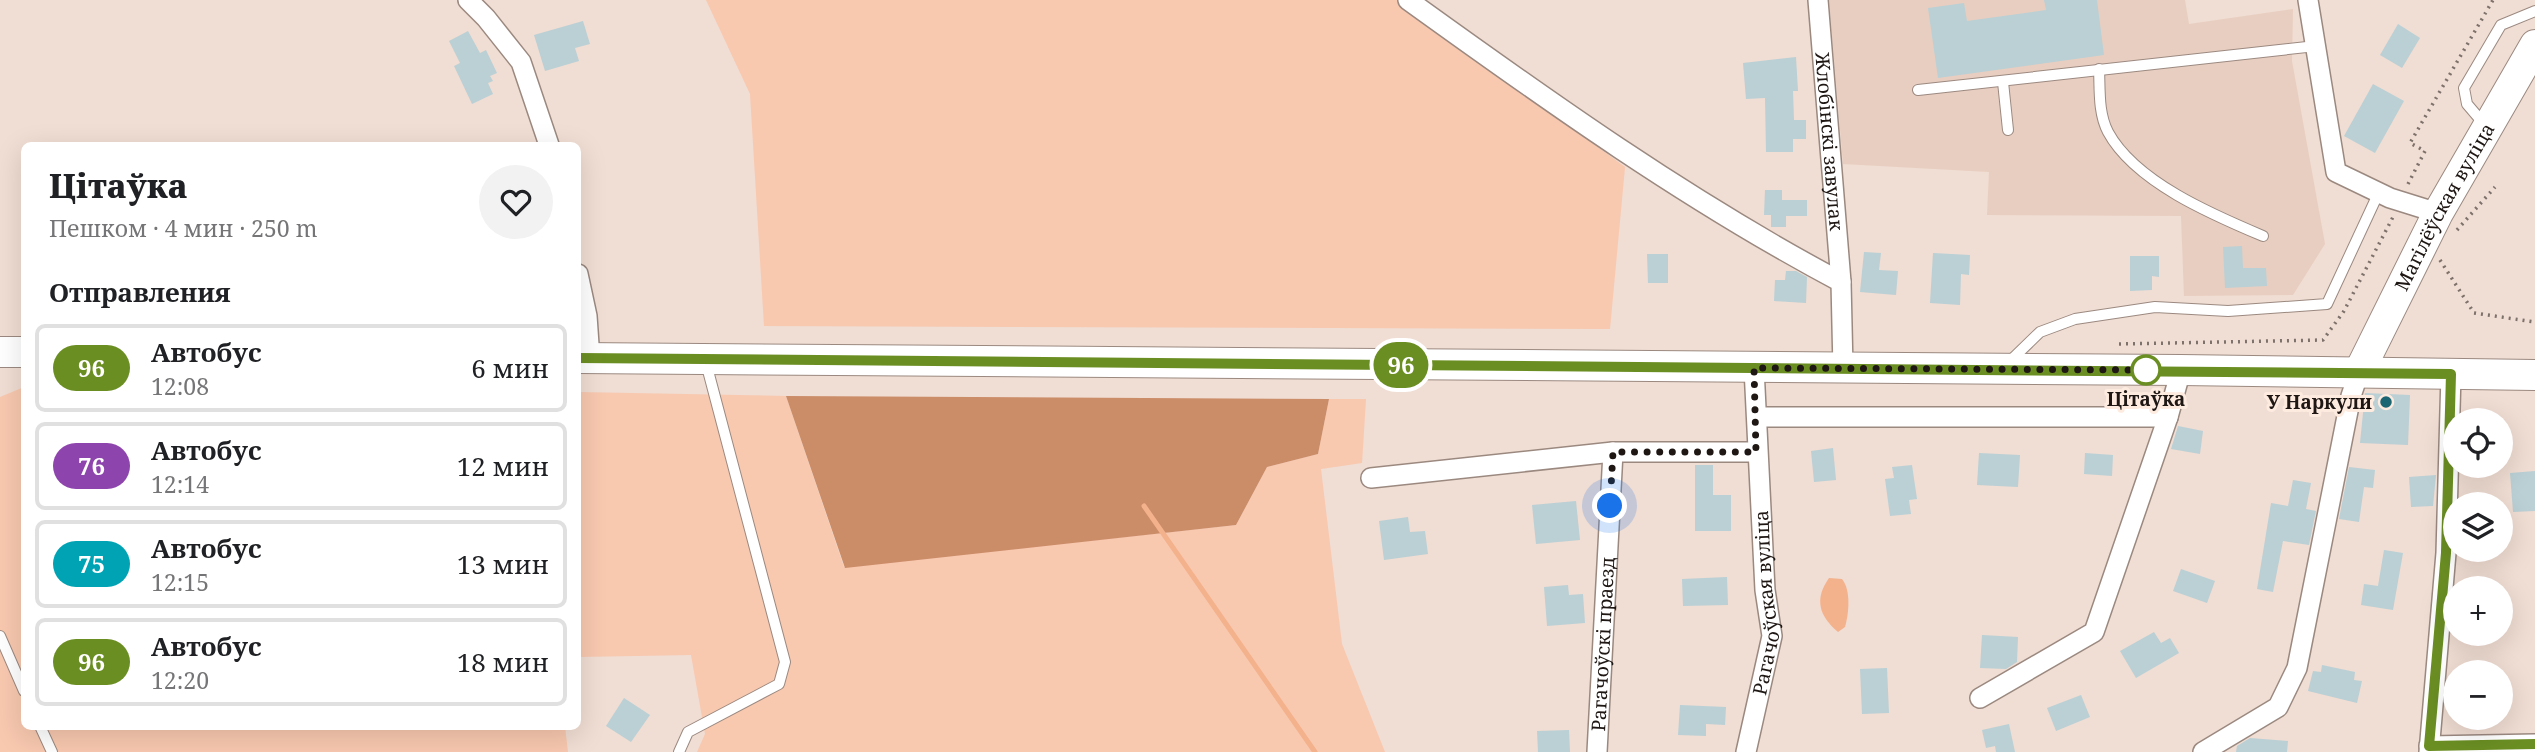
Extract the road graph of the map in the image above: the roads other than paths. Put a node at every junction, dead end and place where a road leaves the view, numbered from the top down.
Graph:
1 (468, 0) edge
2 (1408, 0) edge
3 (1818, 0) edge
4 (2308, 0) edge
5 (2535, 11) edge
6 (2535, 45) edge
7 (2316, 46) junction
8 (2099, 69) junction
9 (2003, 82) junction
10 (1918, 90) dead end
11 (2487, 128) junction
12 (2008, 130) dead end
13 (548, 142) edge
14 (2379, 192) junction
15 (2445, 224) junction
16 (2263, 236) dead end
17 (1841, 282) junction
18 (581, 288) edge
19 (0, 352) edge
20 (21, 352) edge
21 (584, 358) edge
22 (705, 359) junction
23 (1754, 368) junction
24 (1843, 369) junction
25 (2001, 370) junction
26 (2181, 370) junction
27 (2359, 372) junction
28 (2451, 374) junction
29 (2535, 376) edge
30 (1758, 416) junction
31 (2168, 417) junction
32 (1613, 452) junction
33 (1756, 452) junction
34 (1371, 478) dead end
35 (0, 636) edge
36 (21, 684) edge
37 (1980, 698) dead end
38 (42, 730) edge
39 (2535, 744) edge
40 (2211, 749) edge
41 (2429, 749) edge
42 (51, 752) edge
43 (679, 752) edge
44 (1597, 752) edge
45 (1746, 752) edge

1 - 13 street
2 - 17 street
3 - 17 street, Жлобінскі завулак
4 - 7 street
5 - 11 lane
6 - 11 main road, Магілёўская вуліца
7 - 8 lane
7 - 14 street
8 - 9 lane
8 - 16 lane
9 - 10 lane
9 - 12 lane
11 - 15 main road, Магілёўская вуліца
14 - 15 street
14 - 25 lane
15 - 27 main road, Магілёўская вуліца
17 - 24 street, Жлобінскі завулак
18 - 21 street
19 - 20 main road
21 - 22 main road
22 - 23 main road
22 - 43 lane
23 - 24 main road
23 - 30 street, Рагачоўская вуліца
24 - 25 main road
25 - 26 main road
26 - 27 main road
26 - 31 street
27 - 28 main road
27 - 40 street
28 - 29 main road
28 - 41 street
30 - 31 street
30 - 33 street, Рагачоўская вуліца
31 - 37 street
32 - 33 street
32 - 34 street
32 - 44 street, Рагачоўскі праезд
33 - 45 street, Рагачоўская вуліца
35 - 36 lane
38 - 42 lane
39 - 41 street

